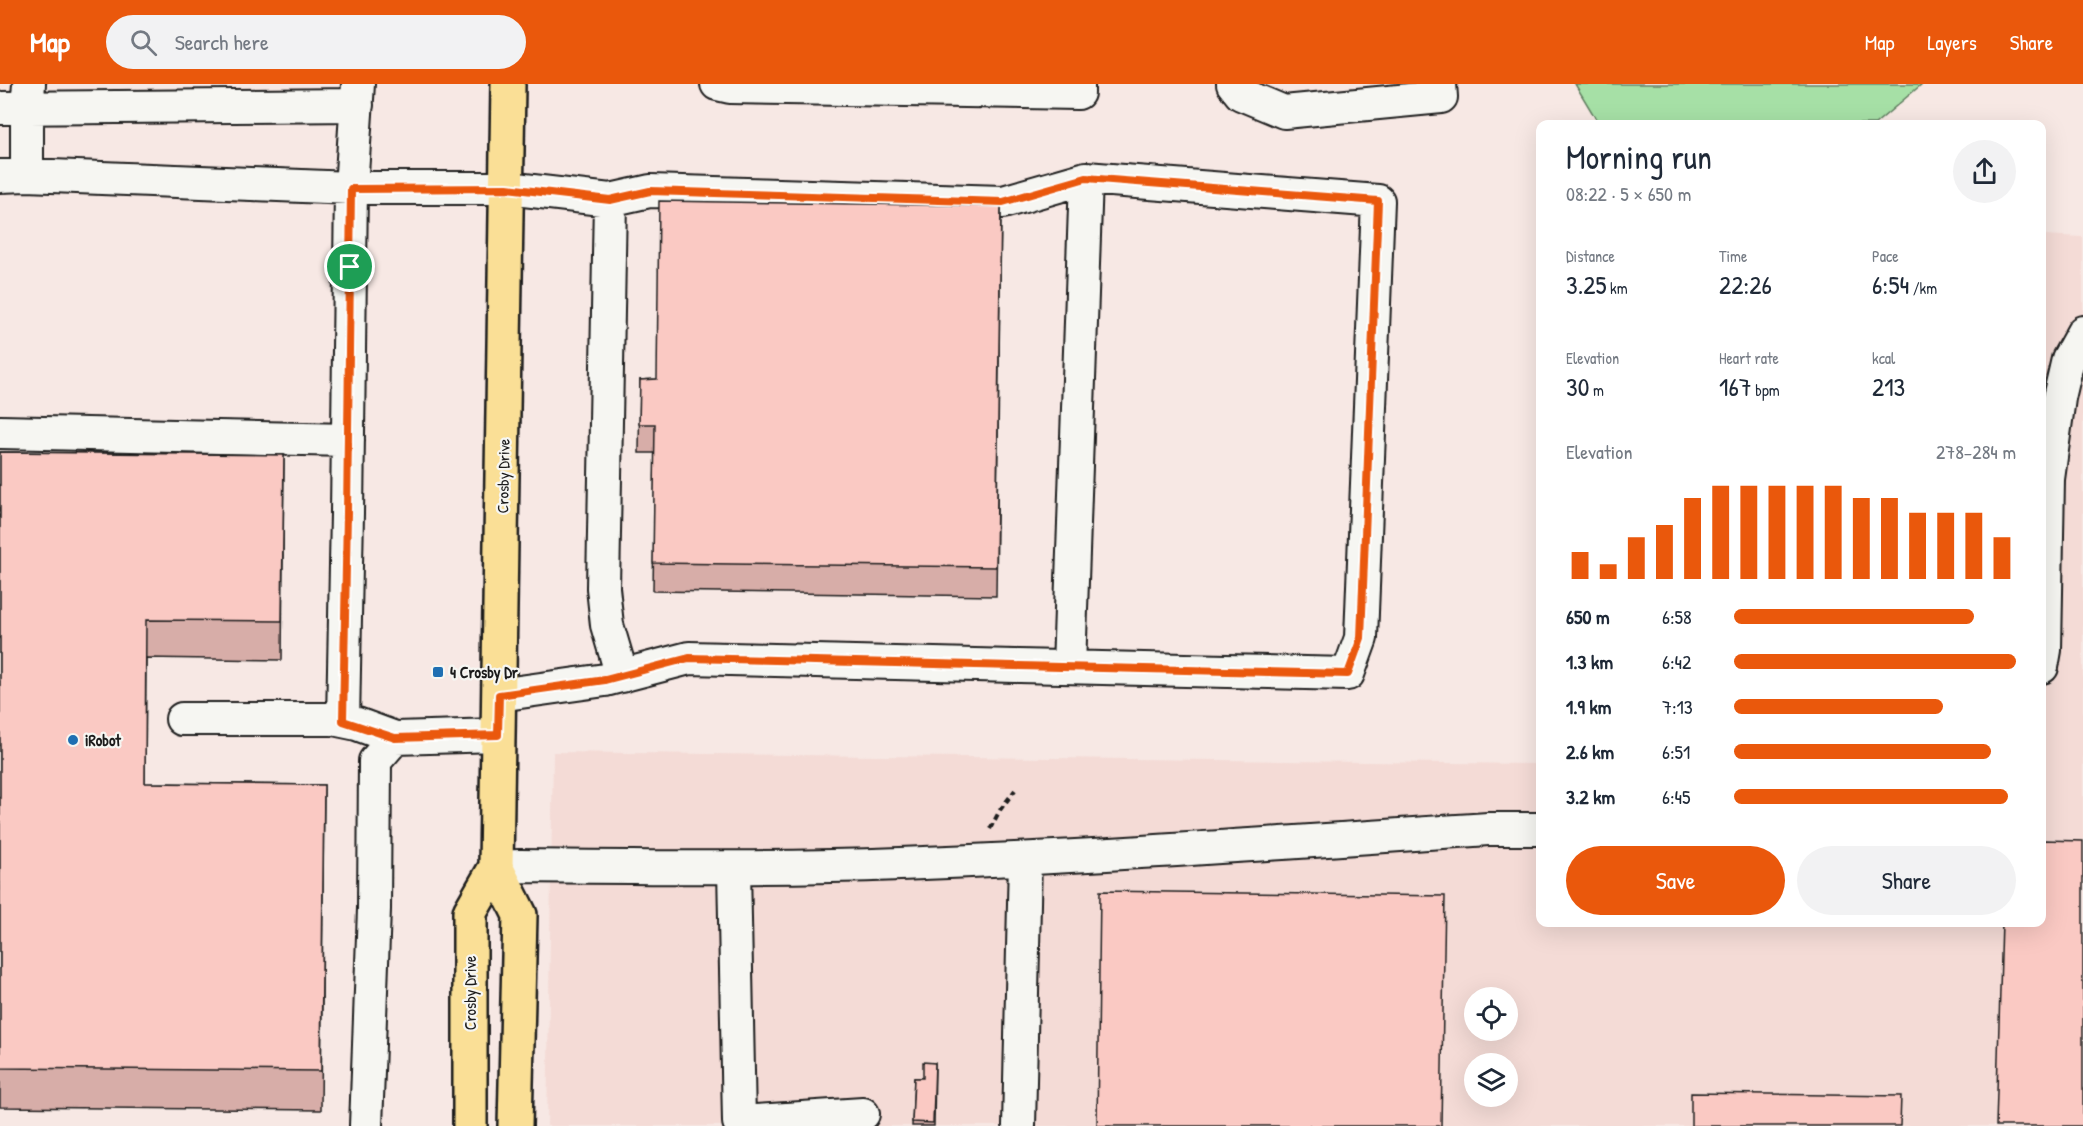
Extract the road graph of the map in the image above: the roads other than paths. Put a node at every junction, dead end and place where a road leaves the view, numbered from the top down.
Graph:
1 (508, 84) edge
2 (717, 84) edge
3 (1078, 84) edge
4 (1233, 84) edge
5 (1440, 84) edge
6 (358, 94) edge
7 (1340, 95) edge
8 (18, 100) edge
9 (13, 176) edge
10 (1086, 178) junction
11 (507, 188) junction
12 (351, 189) junction
13 (610, 200) junction
14 (2083, 332) edge
15 (0, 432) edge
16 (348, 440) junction
17 (2046, 593) edge
18 (1069, 667) junction
19 (622, 676) junction
20 (499, 695) junction
21 (182, 719) dead end
22 (343, 721) junction
23 (498, 735) junction
24 (395, 738) junction
25 (1536, 829) edge
26 (1024, 859) junction
27 (496, 867) junction
28 (734, 868) junction
29 (863, 1114) dead end
30 (366, 1126) edge
31 (470, 1126) edge
32 (515, 1126) edge
33 (1019, 1126) edge

1 - 11 main road, Crosby Drive
2 - 3 lane
4 - 7 lane
5 - 7 lane
6 - 8 lane
6 - 12 lane
8 - 9 lane
9 - 12 lane
10 - 13 lane
10 - 18 lane
10 - 18 lane
11 - 12 lane
11 - 13 lane
11 - 20 main road, Crosby Drive
12 - 16 lane
13 - 19 lane
14 - 17 lane
15 - 16 lane
16 - 22 lane
18 - 19 lane
19 - 20 lane
20 - 23 main road, Crosby Drive
21 - 22 lane
22 - 24 lane
23 - 24 lane
23 - 27 main road, Crosby Drive
24 - 30 lane
25 - 26 lane
26 - 28 lane
26 - 33 lane
27 - 28 lane
27 - 31 main road, Crosby Drive
27 - 32 main road, Crosby Drive
28 - 29 lane

